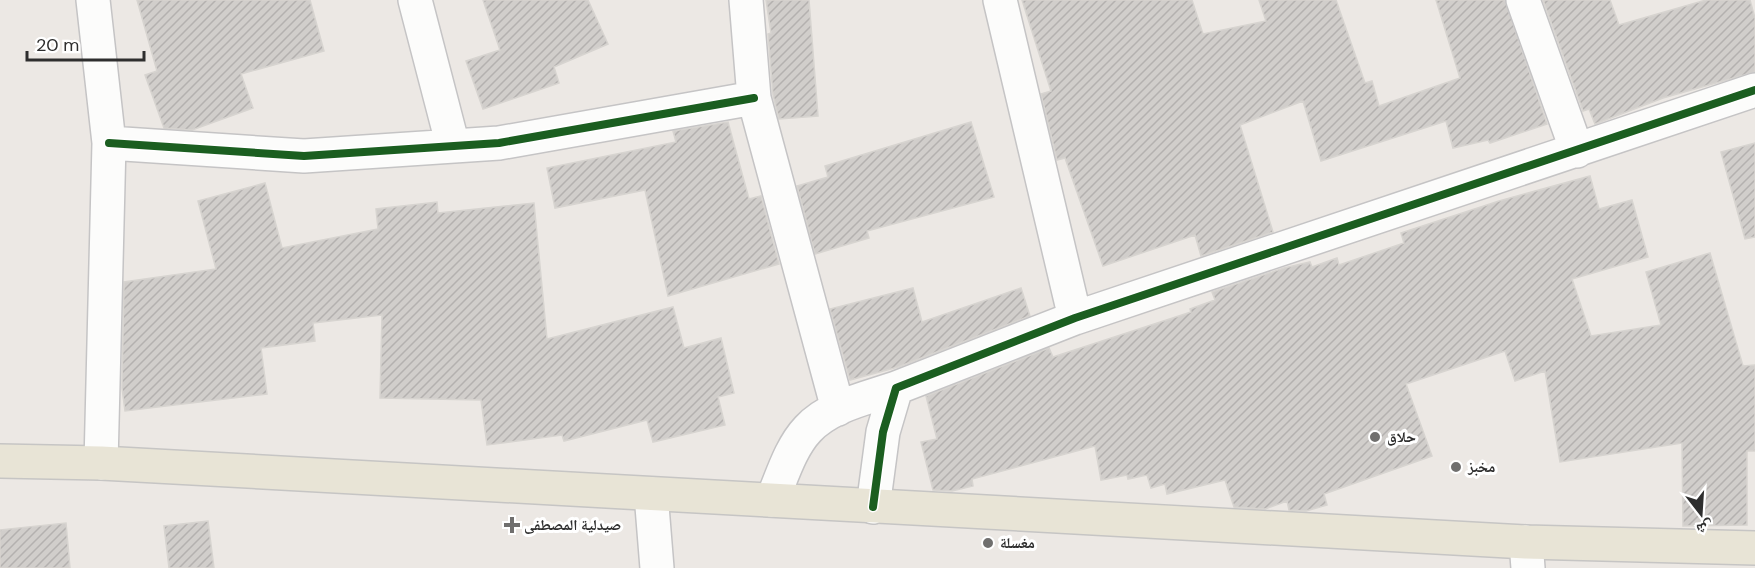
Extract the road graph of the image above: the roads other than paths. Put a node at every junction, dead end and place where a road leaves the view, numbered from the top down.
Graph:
1 (93, 0) edge
2 (415, 0) edge
3 (746, 0) edge
4 (1000, 0) edge
5 (1523, 0) edge
6 (1755, 90) edge
7 (754, 98) junction
8 (109, 143) junction
9 (453, 146) junction
10 (1577, 151) junction
11 (1075, 318) junction
12 (896, 388) junction
13 (838, 409) junction
14 (0, 461) edge
15 (101, 464) junction
16 (651, 494) junction
17 (772, 500) junction
18 (873, 507) junction
19 (1755, 548) edge
20 (1527, 555) edge
21 (657, 568) edge

1 - 8 street
2 - 9 street
3 - 7 street
4 - 11 street
5 - 10 street
6 - 10 street
7 - 9 street
7 - 13 street
8 - 9 street
8 - 15 street
10 - 11 street
11 - 12 street
12 - 13 street
12 - 18 street
13 - 17 street
14 - 15 main road
15 - 16 main road
16 - 17 main road
16 - 21 street
17 - 18 main road
18 - 20 main road
19 - 20 main road

